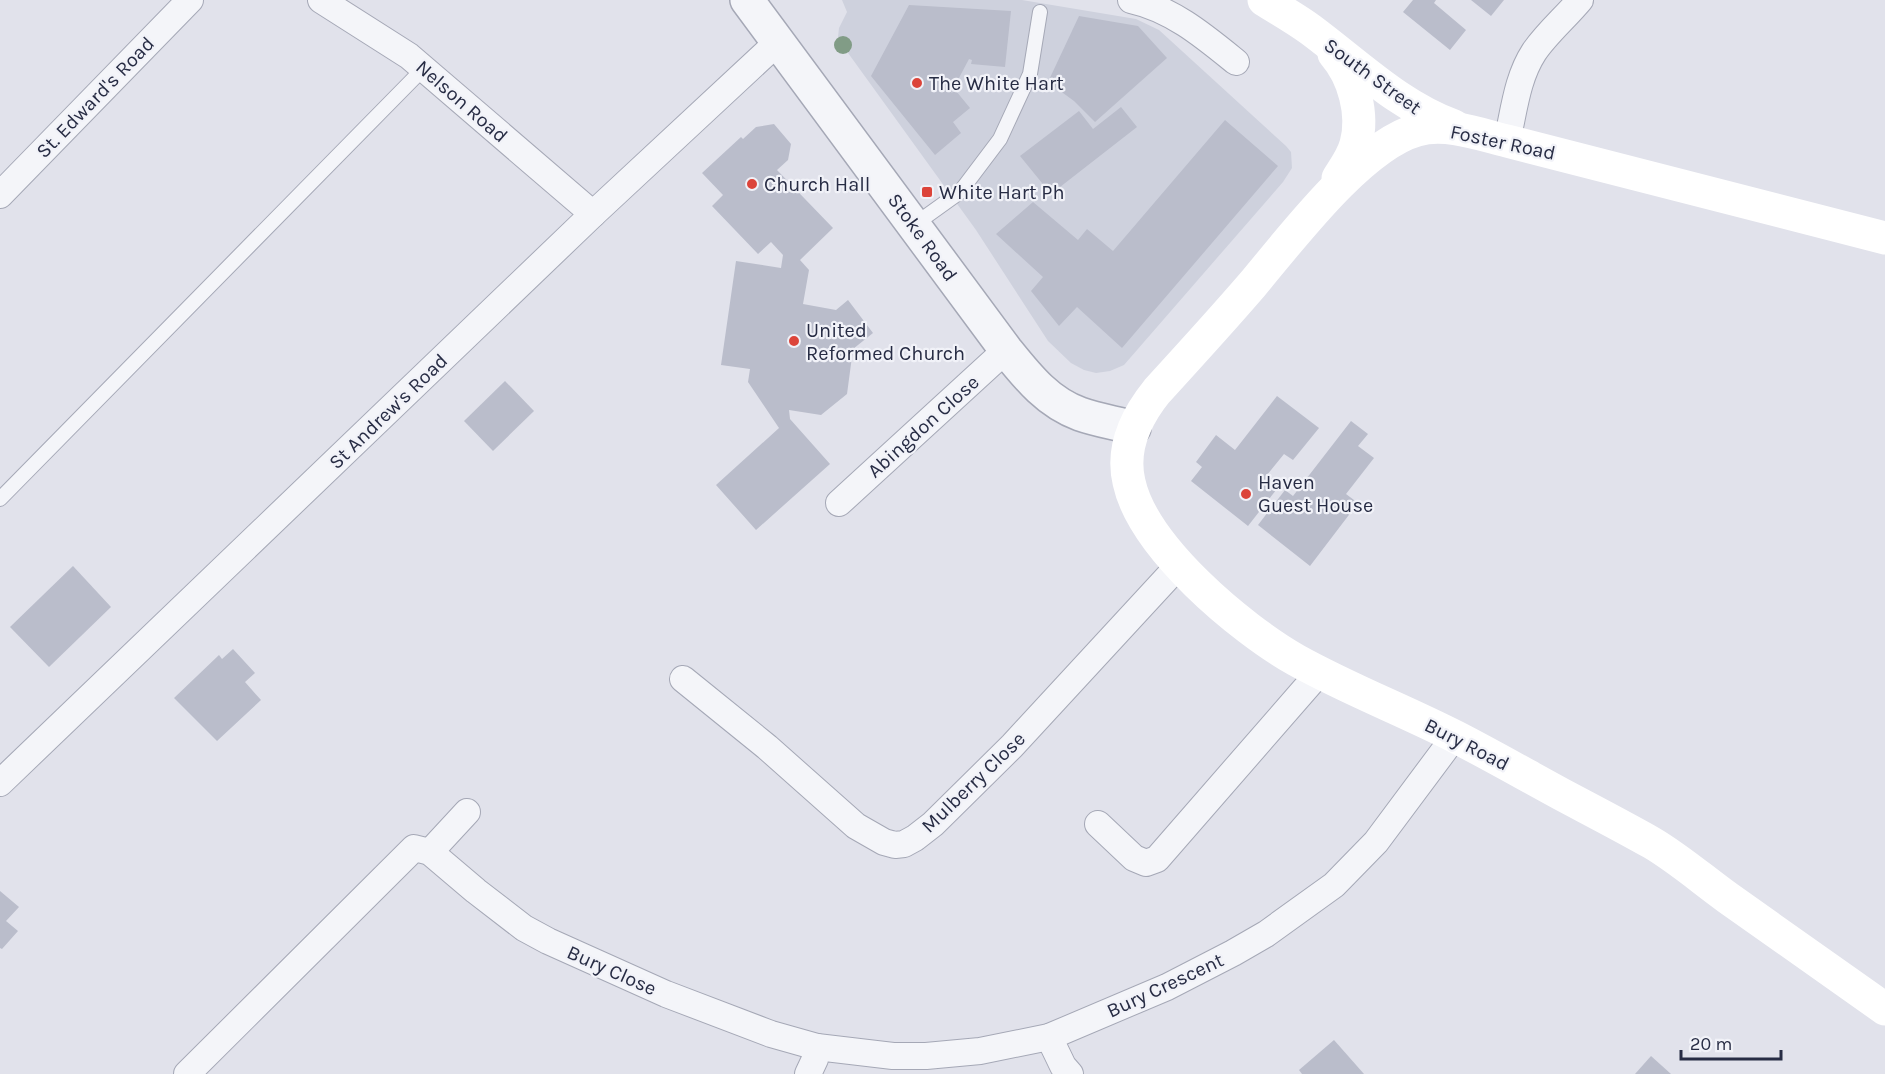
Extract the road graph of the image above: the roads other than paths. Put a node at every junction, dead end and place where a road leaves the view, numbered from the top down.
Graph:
1 (190, 0) edge
2 (321, 0) edge
3 (1131, 0) edge
4 (1264, 0) edge
5 (1580, 0) edge
6 (756, 4) edge
7 (1041, 12) dead end
8 (1311, 30) junction
9 (779, 41) junction
10 (1236, 62) dead end
11 (424, 68) junction
12 (1471, 132) junction
13 (1507, 141) junction
14 (0, 195) edge
15 (1321, 204) junction
16 (593, 214) junction
17 (914, 225) junction
18 (1885, 238) edge
19 (1006, 350) junction
20 (1134, 428) junction
21 (0, 499) edge
22 (839, 503) dead end
23 (1180, 564) junction
24 (1319, 673) junction
25 (683, 679) dead end
26 (1455, 736) junction
27 (0, 783) edge
28 (467, 812) dead end
29 (1098, 824) dead end
30 (430, 852) junction
31 (1885, 1009) edge
32 (1049, 1037) junction
33 (817, 1047) junction
34 (187, 1074) edge
35 (808, 1074) edge
36 (1070, 1074) edge

1 - 14 street, St. Edward's Road
2 - 11 street, Nelson Road
3 - 10 street
4 - 8 main road, South Street
5 - 13 street
6 - 9 street, Stoke Road
7 - 17 lane
8 - 12 main road, South Street
8 - 15 main road, South Street
9 - 16 street, St Andrew's Road
9 - 17 street, Stoke Road
11 - 16 street, Nelson Road
11 - 21 lane
12 - 13 main road, Foster Road
12 - 15 main road, Foster Road
13 - 18 main road, Foster Road
15 - 20 main road, Foster Road
16 - 27 street, St Andrew's Road
17 - 19 street, Stoke Road
19 - 20 street, Stoke Road
19 - 22 street, Abingdon Close
20 - 23 main road, Bury Road
23 - 24 main road, Bury Road
23 - 25 street, Mulberry Close
24 - 26 main road, Bury Road
24 - 29 street
26 - 31 main road, Bury Road
26 - 32 street, Bury Crescent
28 - 30 street
30 - 33 street, Bury Close
30 - 34 street
32 - 33 street, Bury Crescent
32 - 36 street
33 - 35 street

